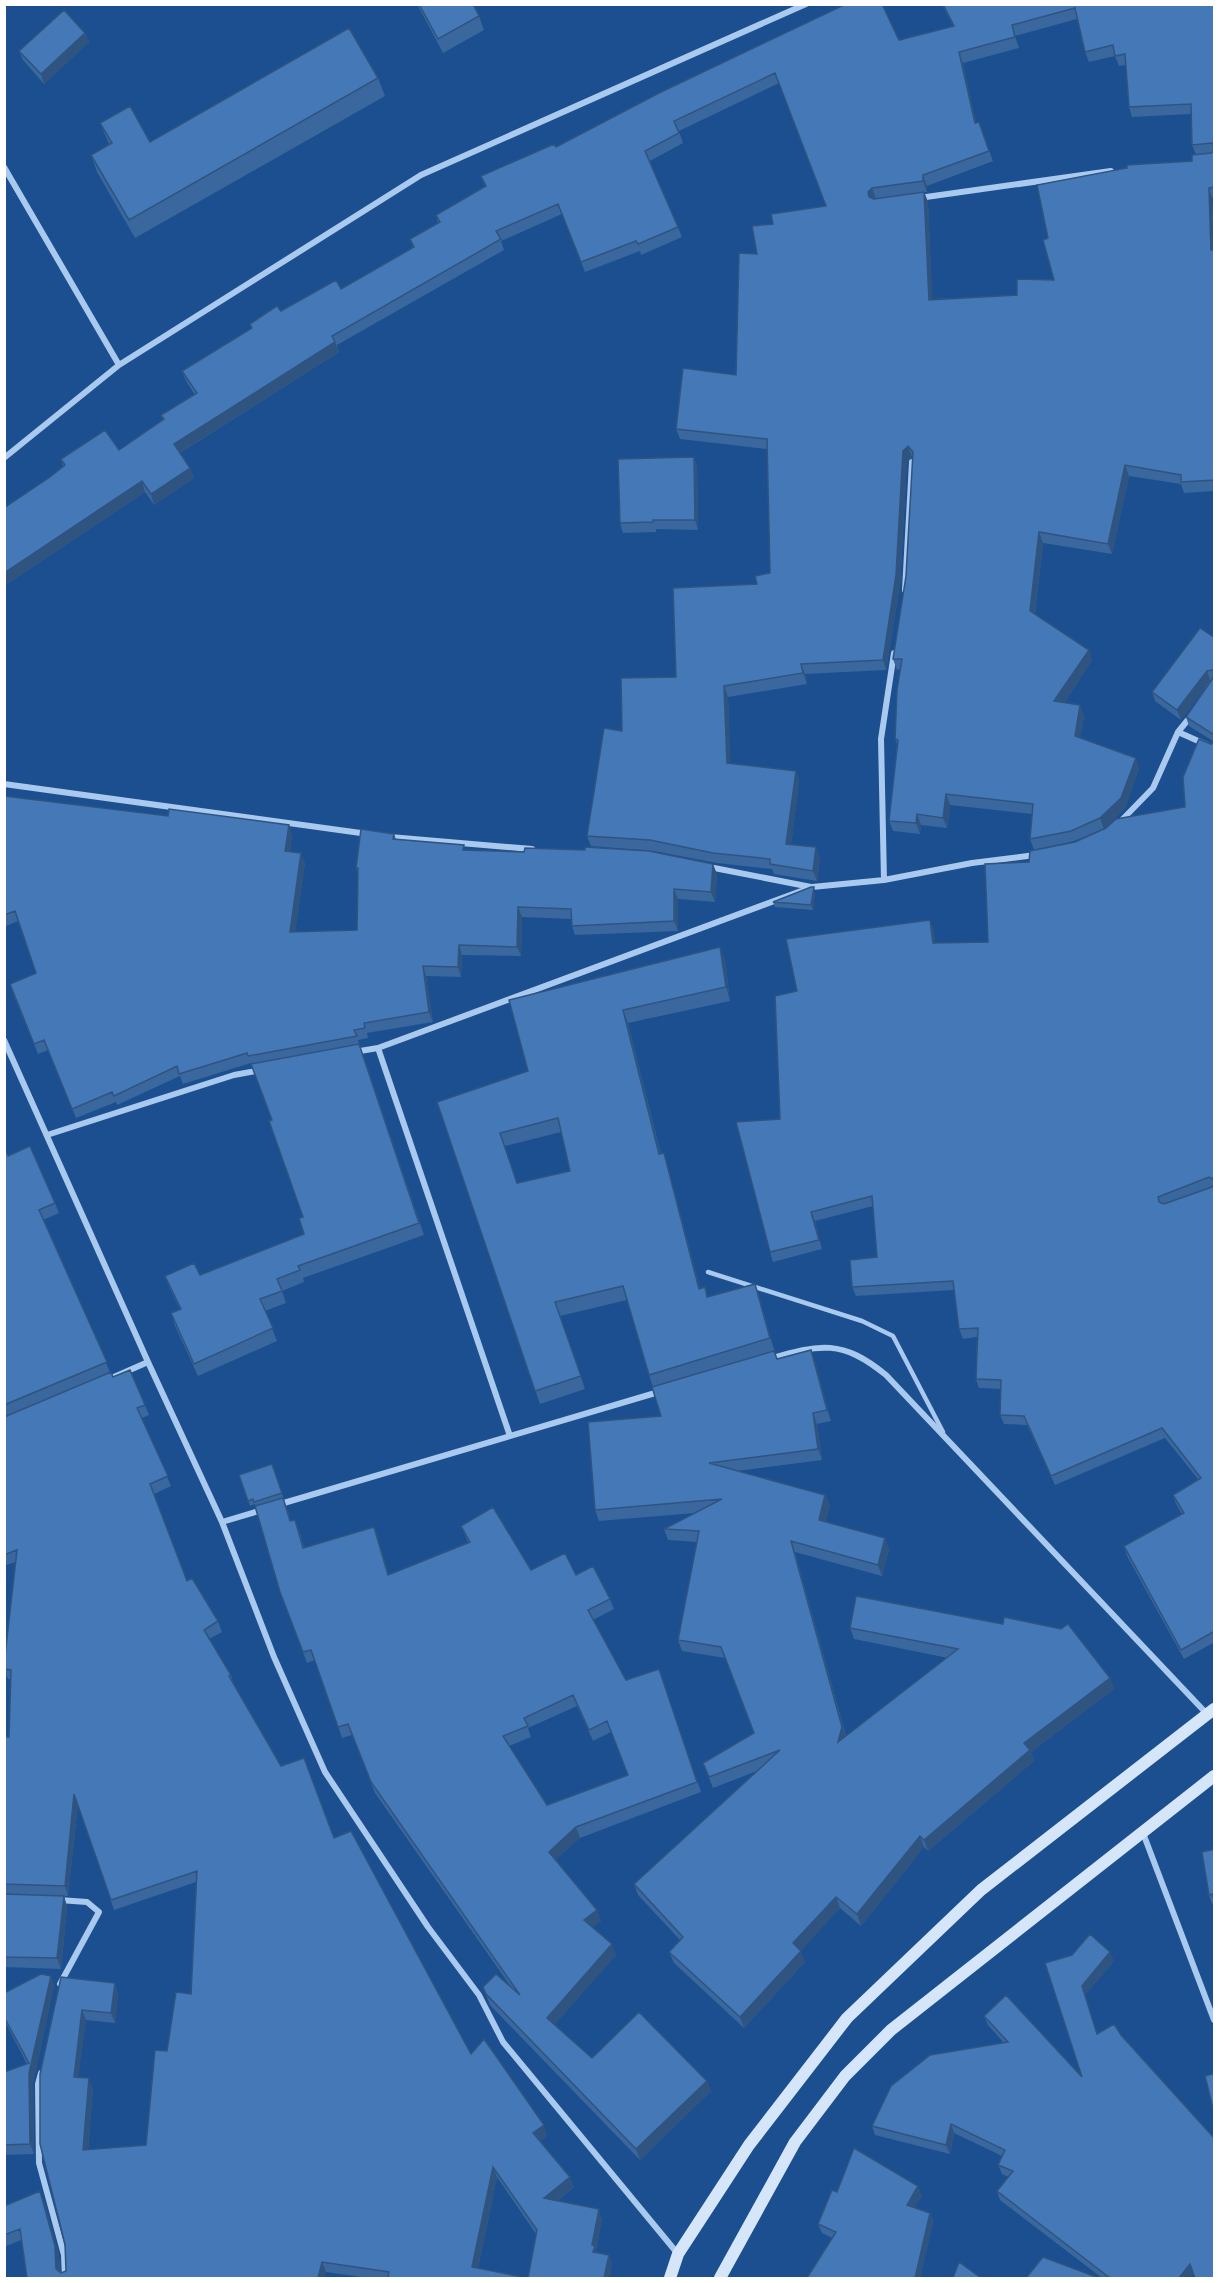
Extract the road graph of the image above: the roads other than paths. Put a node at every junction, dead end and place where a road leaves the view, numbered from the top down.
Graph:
1 (806, 4) edge
2 (4, 167) edge
3 (1122, 170) edge
4 (912, 199) edge
5 (119, 365) junction
6 (4, 459) edge
7 (912, 462) edge
8 (903, 598) edge
9 (896, 645) edge
10 (1196, 708) edge
11 (1178, 732) junction
12 (1215, 748) edge
13 (4, 783) edge
14 (1115, 826) edge
15 (546, 850) edge
16 (1043, 854) edge
17 (699, 865) edge
18 (884, 880) junction
19 (812, 887) junction
20 (4, 1040) edge
21 (378, 1048) junction
22 (345, 1054) edge
23 (267, 1069) edge
24 (47, 1135) junction
25 (708, 1272) dead end
26 (148, 1362) junction
27 (757, 1363) edge
28 (104, 1381) edge
29 (667, 1389) edge
30 (510, 1436) junction
31 (945, 1437) junction
32 (222, 1522) junction
33 (1211, 1712) edge
34 (1215, 1776) edge
35 (1143, 1831) junction
36 (54, 1900) edge
37 (58, 1993) edge
38 (1215, 2020) edge
39 (43, 2063) edge
40 (678, 2254) junction
41 (65, 2278) edge
42 (670, 2278) edge
43 (720, 2278) edge

1 - 5 street
2 - 5 street
3 - 4 street
5 - 6 street
7 - 8 street
9 - 18 street
10 - 11 street
11 - 12 street
11 - 14 street
13 - 15 street
16 - 18 street
17 - 19 street
18 - 19 street
19 - 21 street
20 - 24 street
21 - 22 street
21 - 30 street
23 - 24 street
24 - 26 street
25 - 31 lane
26 - 28 street
26 - 32 street
27 - 31 street
29 - 30 street
30 - 32 street
31 - 33 street
32 - 40 street
33 - 40 street
34 - 35 street
35 - 38 street
35 - 43 street
36 - 37 street
39 - 41 street
40 - 42 street

